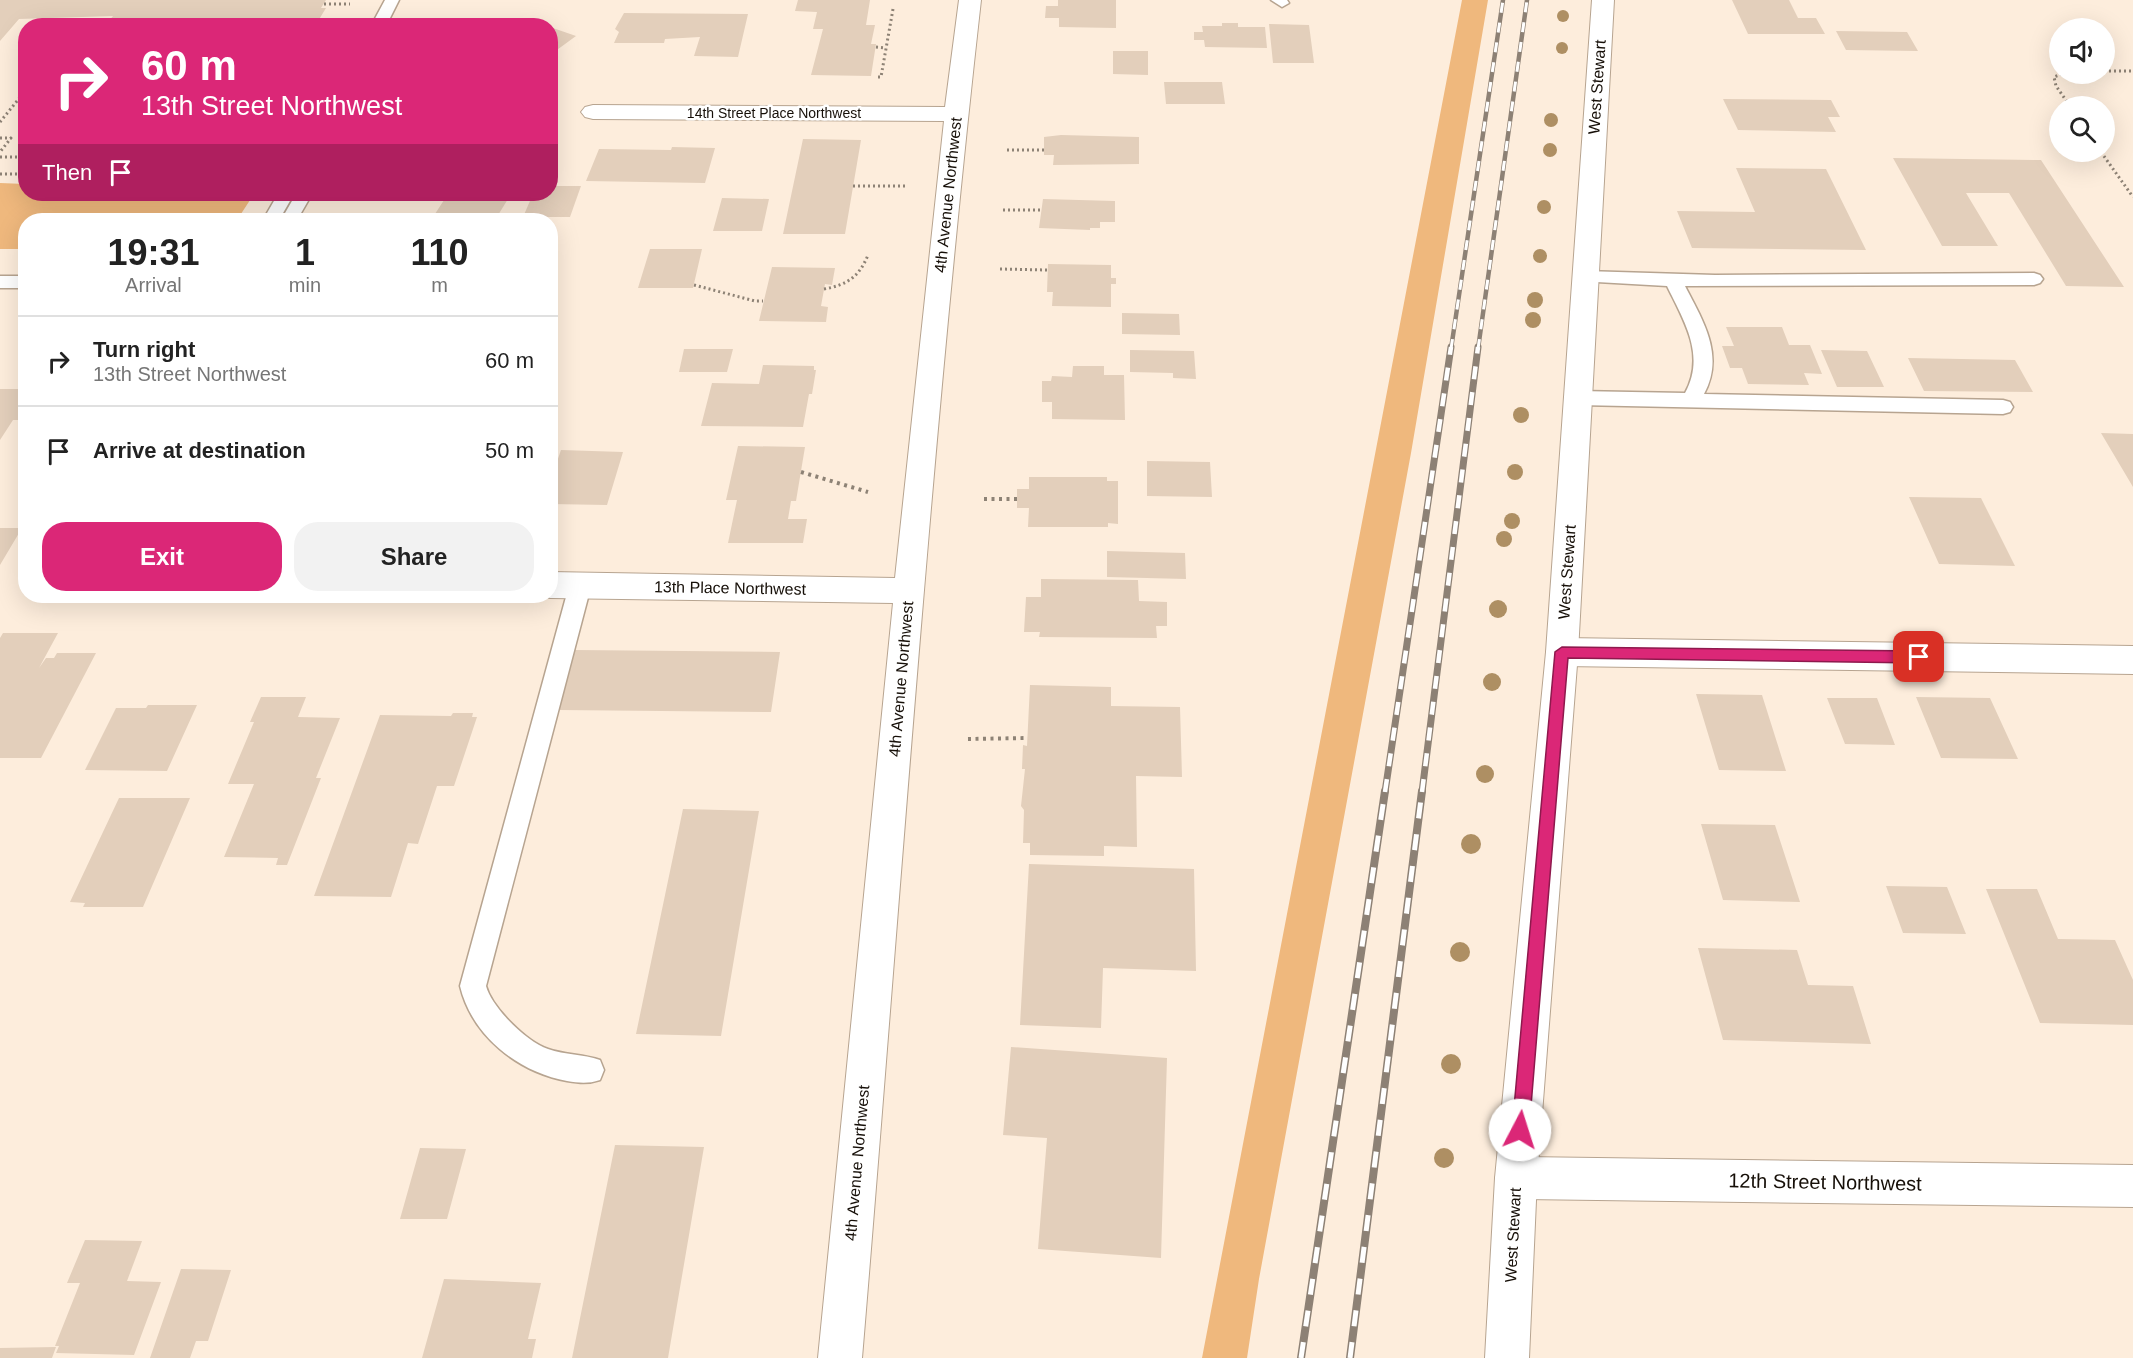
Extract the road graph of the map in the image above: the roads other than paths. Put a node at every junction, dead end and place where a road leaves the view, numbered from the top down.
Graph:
1 (392, 0) edge
2 (408, 0) edge
3 (970, 0) edge
4 (1603, 0) edge
5 (382, 18) edge
6 (398, 18) edge
7 (592, 112) dead end
8 (956, 114) junction
9 (1585, 277) junction
10 (2034, 279) dead end
11 (1673, 280) junction
12 (0, 282) edge
13 (18, 282) edge
14 (0, 297) edge
15 (18, 297) edge
16 (1578, 398) junction
17 (1691, 400) junction
18 (2003, 407) dead end
19 (565, 585) edge
20 (909, 591) junction
21 (1562, 652) junction
22 (2133, 660) edge
23 (590, 1070) dead end
24 (1516, 1178) junction
25 (2133, 1186) edge
26 (840, 1358) edge
27 (1507, 1358) edge

1 - 5 lane
2 - 6 lane
3 - 8 street, 4th Avenue Northwest
4 - 9 street, West Stewart
7 - 8 street, 14th Street Place Northwest
8 - 20 street, 4th Avenue Northwest
9 - 11 lane
9 - 16 street, West Stewart
10 - 11 lane
11 - 17 lane
12 - 13 lane
14 - 15 lane
16 - 17 lane
16 - 21 street, West Stewart
17 - 18 lane
19 - 20 street, 13th Place Northwest
19 - 23 lane
20 - 26 street, 4th Avenue Northwest
21 - 22 street
21 - 24 street, West Stewart
24 - 25 street, 12th Street Northwest
24 - 27 street, West Stewart

